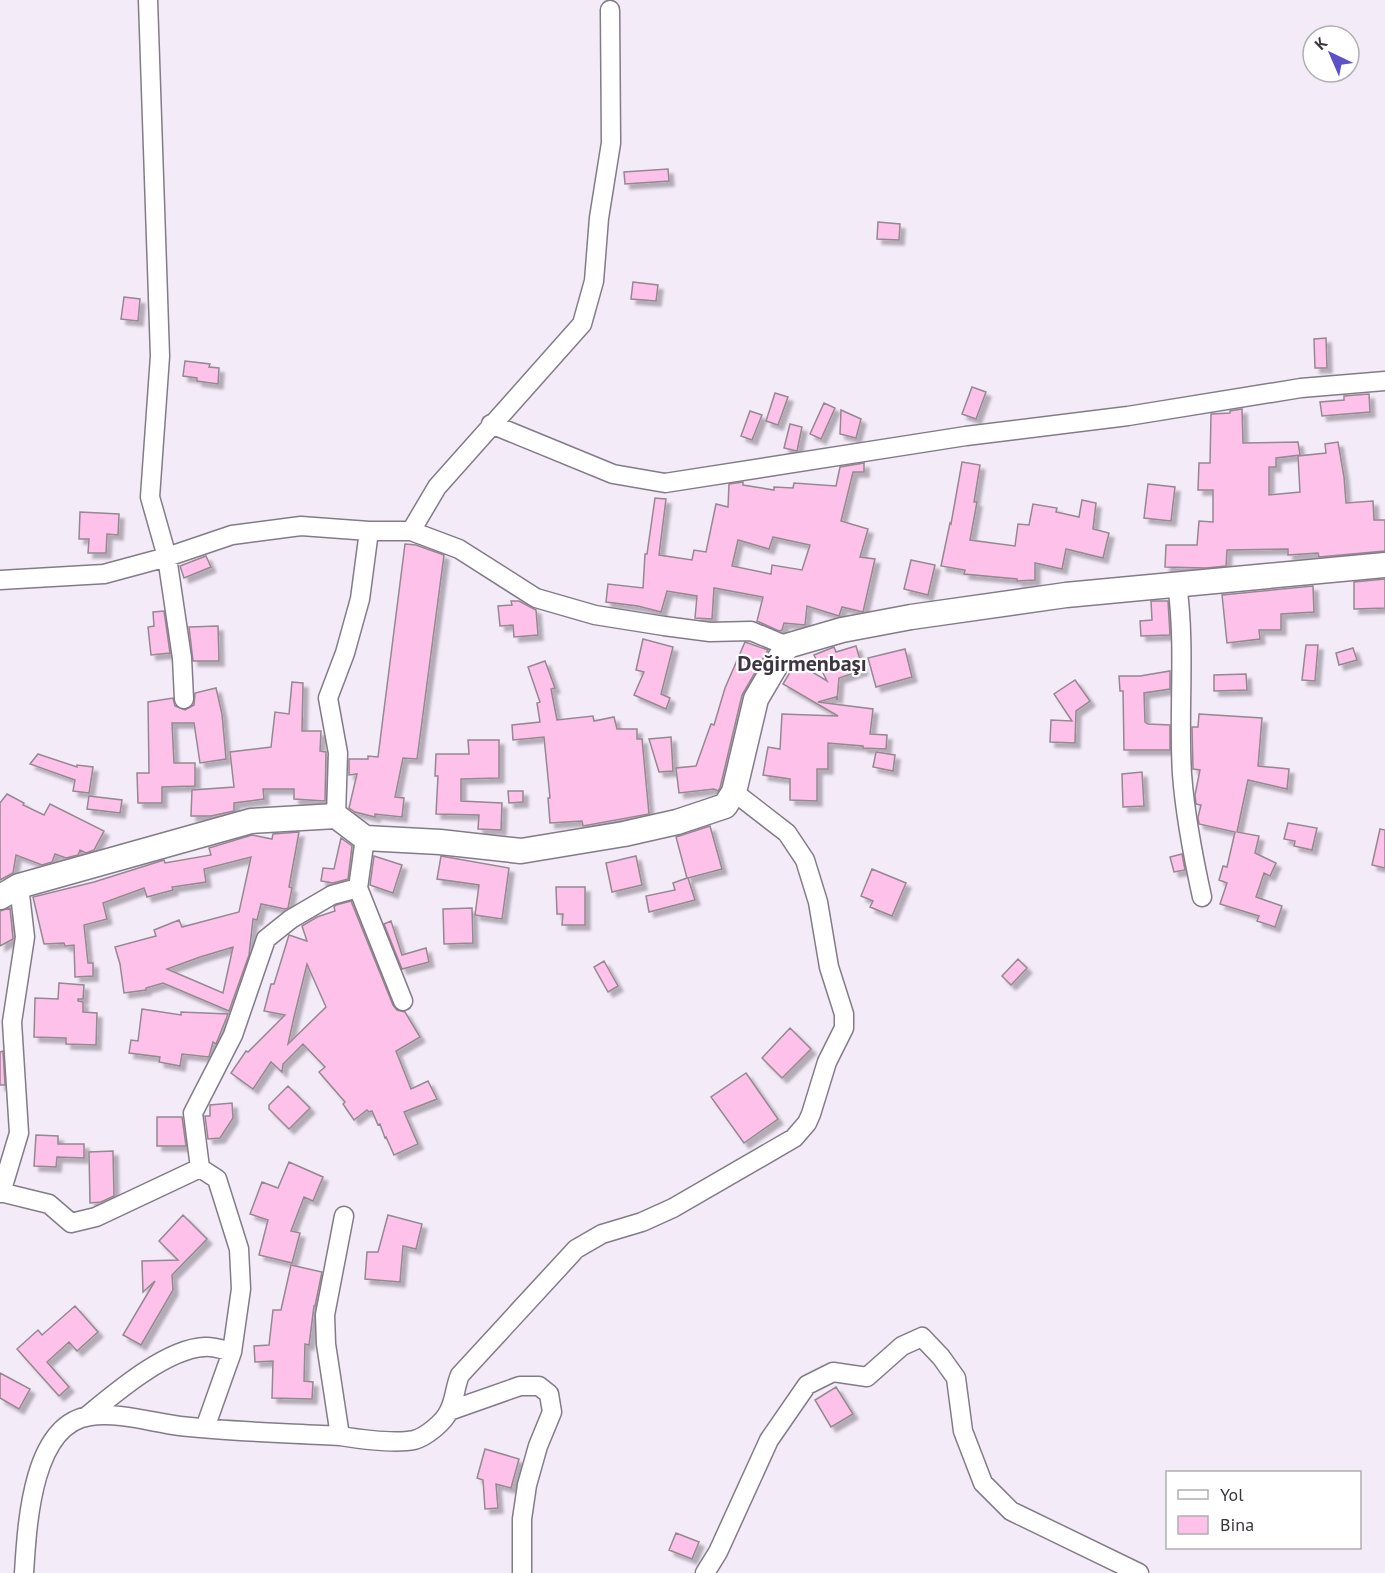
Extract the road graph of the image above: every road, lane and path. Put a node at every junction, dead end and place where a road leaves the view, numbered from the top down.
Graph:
1 (148, 0) edge
2 (610, 10) dead end
3 (1385, 381) edge
4 (491, 424) junction
5 (369, 531) junction
6 (411, 531) junction
7 (167, 557) junction
8 (1385, 565) edge
9 (0, 580) edge
10 (1177, 584) junction
11 (787, 646) junction
12 (184, 699) dead end
13 (734, 792) junction
14 (336, 816) junction
15 (364, 838) junction
16 (358, 888) junction
17 (9, 892) edge
18 (1202, 897) dead end
19 (403, 1001) dead end
20 (200, 1168) junction
21 (1, 1192) edge
22 (344, 1216) dead end
23 (232, 1352) junction
24 (449, 1411) junction
25 (87, 1416) junction
26 (205, 1428) junction
27 (340, 1436) junction
28 (24, 1573) edge
29 (522, 1573) edge
30 (705, 1573) edge
31 (1139, 1573) edge

1 - 7 street
2 - 4 street
3 - 4 street
4 - 6 street
5 - 6 street
5 - 7 street
5 - 14 street
6 - 11 street
7 - 9 street
7 - 12 street
8 - 10 street
10 - 11 street
10 - 18 street
11 - 13 street
13 - 15 street
13 - 24 street
14 - 15 street
14 - 17 street
15 - 16 street
16 - 19 street
16 - 20 street
17 - 21 street
20 - 21 street
20 - 23 street
22 - 27 street
23 - 25 street
23 - 26 street
24 - 27 street
24 - 29 street
25 - 26 street
25 - 28 street
26 - 27 street
30 - 31 street

